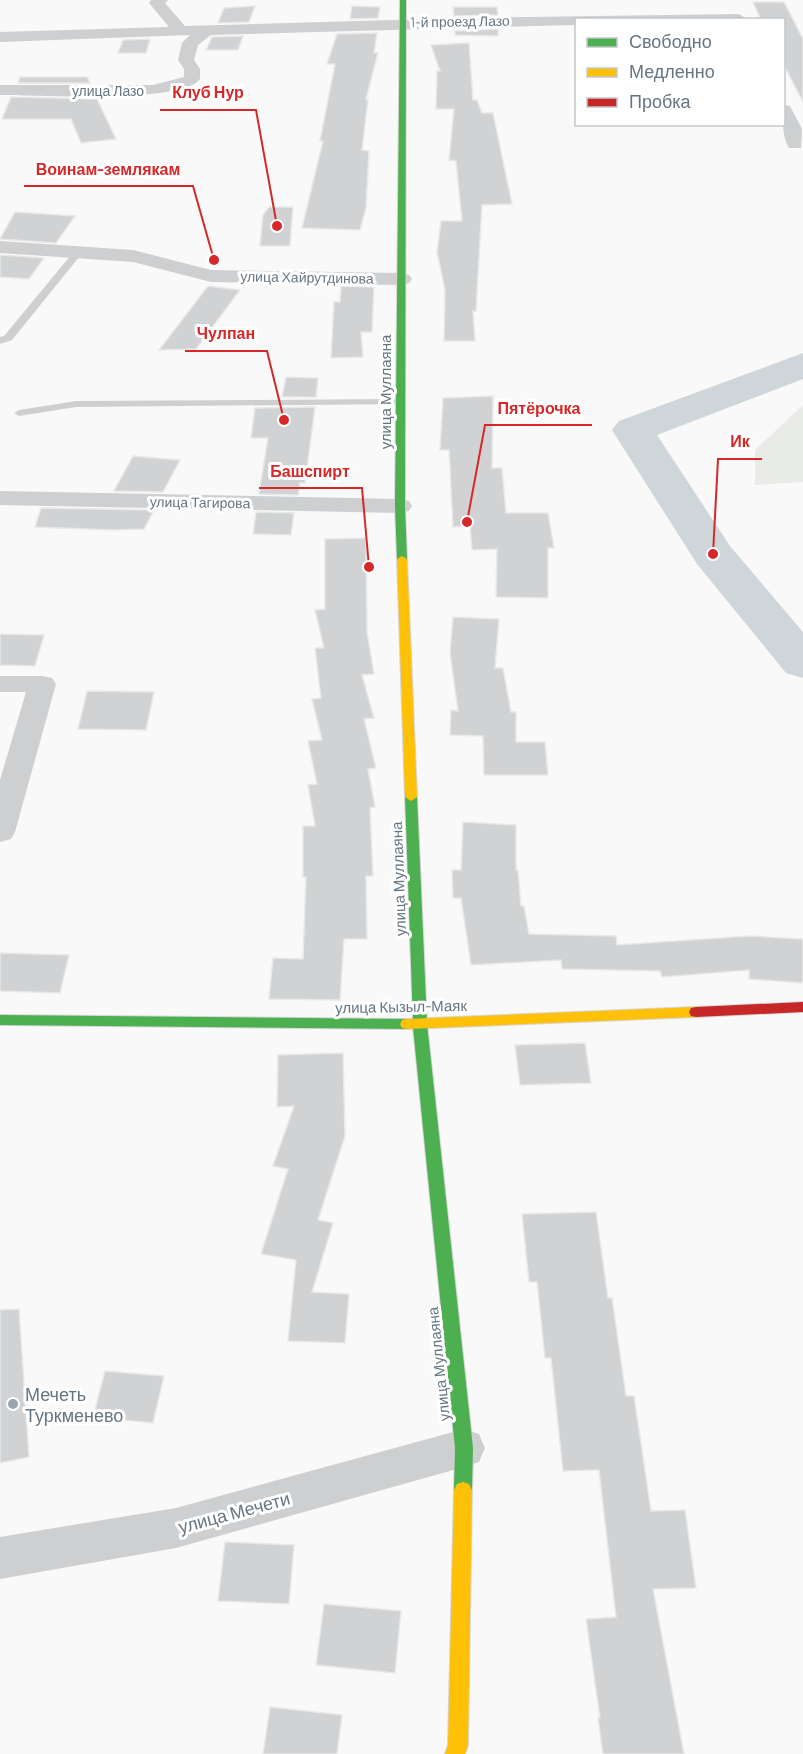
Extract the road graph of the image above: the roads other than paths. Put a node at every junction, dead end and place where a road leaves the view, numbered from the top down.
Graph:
1 (160, 0) edge
2 (403, 0) edge
3 (734, 0) edge
4 (740, 18) edge
5 (575, 19) edge
6 (402, 23) junction
7 (181, 31) junction
8 (206, 31) junction
9 (0, 37) edge
10 (0, 90) edge
11 (785, 114) edge
12 (795, 144) dead end
13 (0, 247) edge
14 (79, 251) junction
15 (402, 279) junction
16 (0, 341) edge
17 (401, 402) junction
18 (19, 413) dead end
19 (0, 498) edge
20 (400, 506) junction
21 (0, 684) edge
22 (0, 832) edge
23 (803, 1006) edge
24 (0, 1020) edge
25 (420, 1024) junction
26 (464, 1448) junction
27 (0, 1558) edge
28 (455, 1754) edge

1 - 7 street
2 - 6 main road, улица Муллаяна
3 - 4 street
5 - 6 street, 1-й проезд Лазо
6 - 8 street, 1-й проезд Лазо
6 - 15 main road, улица Муллаяна
7 - 8 street, 1-й проезд Лазо
7 - 9 street, 1-й проезд Лазо
8 - 10 street, улица Лазо
11 - 12 street
13 - 14 street, улица Хайрутдинова
14 - 15 street, улица Хайрутдинова
14 - 16 lane
15 - 17 main road, улица Муллаяна
17 - 18 lane
17 - 20 main road, улица Муллаяна
19 - 20 street, улица Тагирова
20 - 25 main road, улица Муллаяна
21 - 22 street
23 - 25 main road, улица Кызыл-Маяк
24 - 25 main road, улица Кызыл-Маяк
25 - 26 main road, улица Муллаяна
26 - 27 street, улица Мечети
26 - 28 main road, улица Муллаяна

